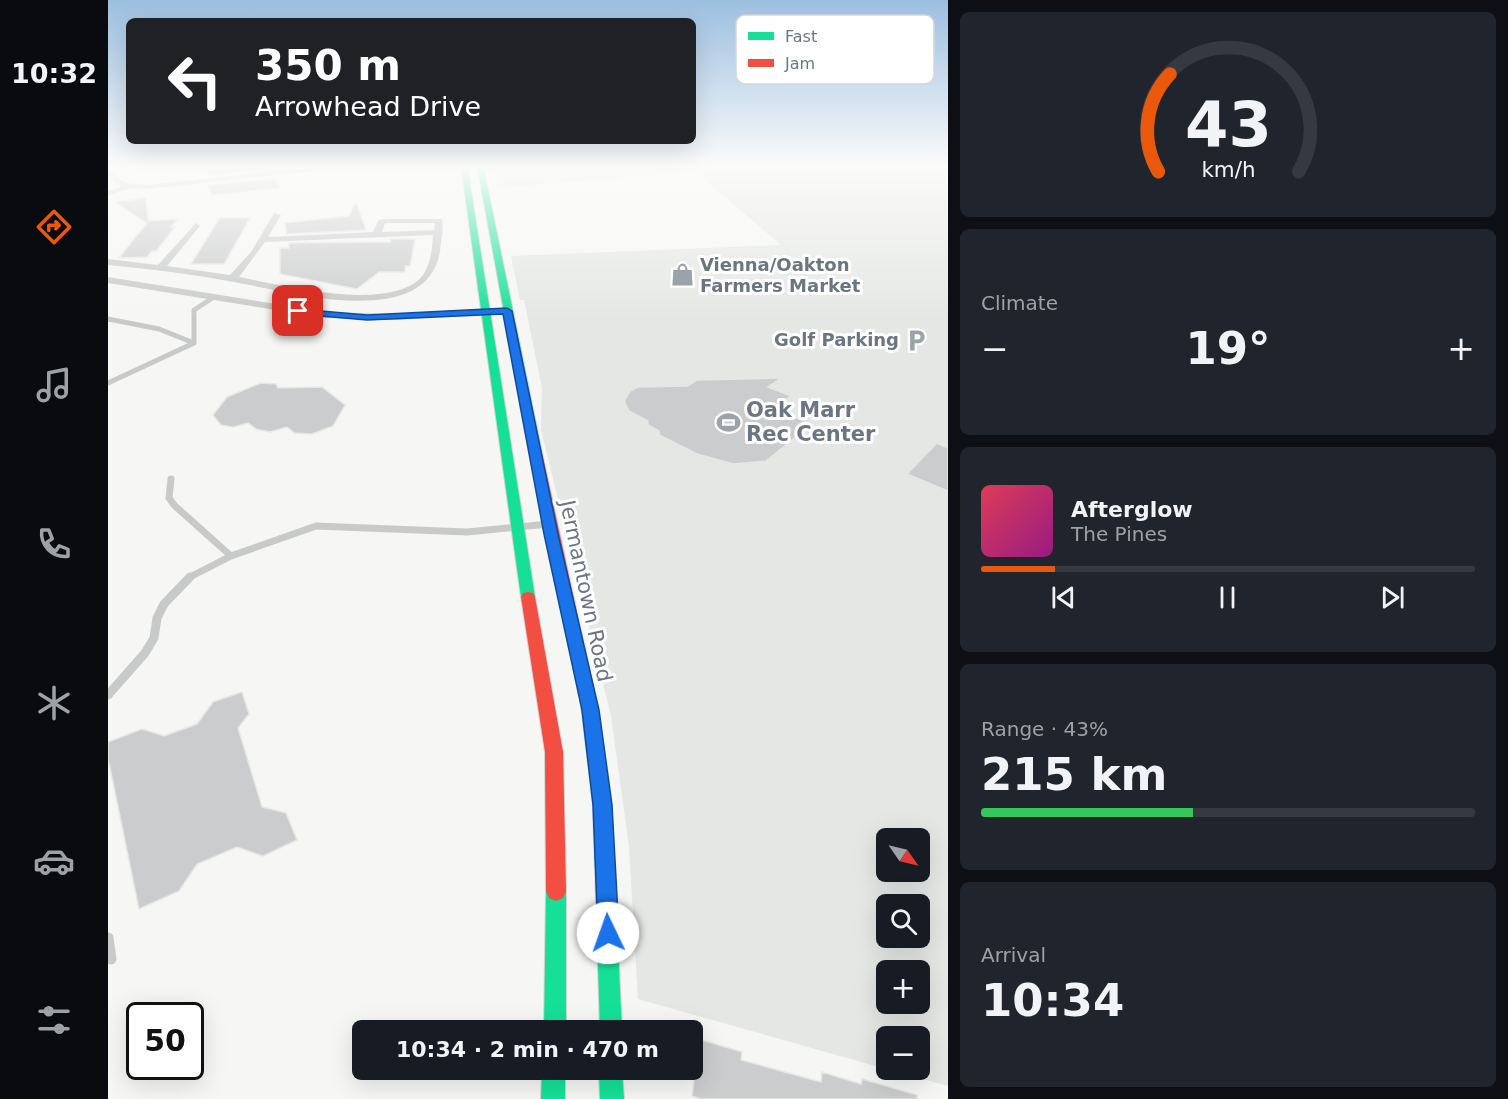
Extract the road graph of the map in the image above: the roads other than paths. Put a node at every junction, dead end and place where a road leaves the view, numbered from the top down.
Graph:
1 (276, 216) edge
2 (471, 216) edge
3 (489, 216) edge
4 (196, 226) dead end
5 (263, 240) junction
6 (108, 262) edge
7 (159, 269) junction
8 (233, 278) junction
9 (108, 280) edge
10 (318, 295) junction
11 (214, 297) junction
12 (298, 311) junction
13 (507, 311) junction
14 (485, 312) junction
15 (108, 319) edge
16 (194, 343) junction
17 (108, 383) edge
18 (171, 479) dead end
19 (549, 524) junction
20 (516, 527) junction
21 (231, 556) junction
22 (108, 695) edge
23 (108, 938) edge
24 (111, 959) dead end
25 (555, 1020) edge
26 (611, 1020) edge
27 (554, 1080) edge
28 (612, 1080) edge
29 (553, 1099) edge
30 (612, 1099) edge

1 - 5 street
2 - 14 main road
3 - 13 main road, Jermantown Road
4 - 7 street
5 - 8 street
5 - 10 street
6 - 7 street
7 - 8 street
8 - 10 street
9 - 11 street
10 - 12 street
11 - 12 street
11 - 16 lane
12 - 14 street
13 - 14 street
13 - 19 main road, Jermantown Road
14 - 20 main road
15 - 16 lane
16 - 17 lane
18 - 21 lane
19 - 20 lane
19 - 26 main road, Jermantown Road
20 - 21 lane
20 - 25 main road
21 - 22 lane
23 - 24 lane
27 - 29 main road
28 - 30 main road

